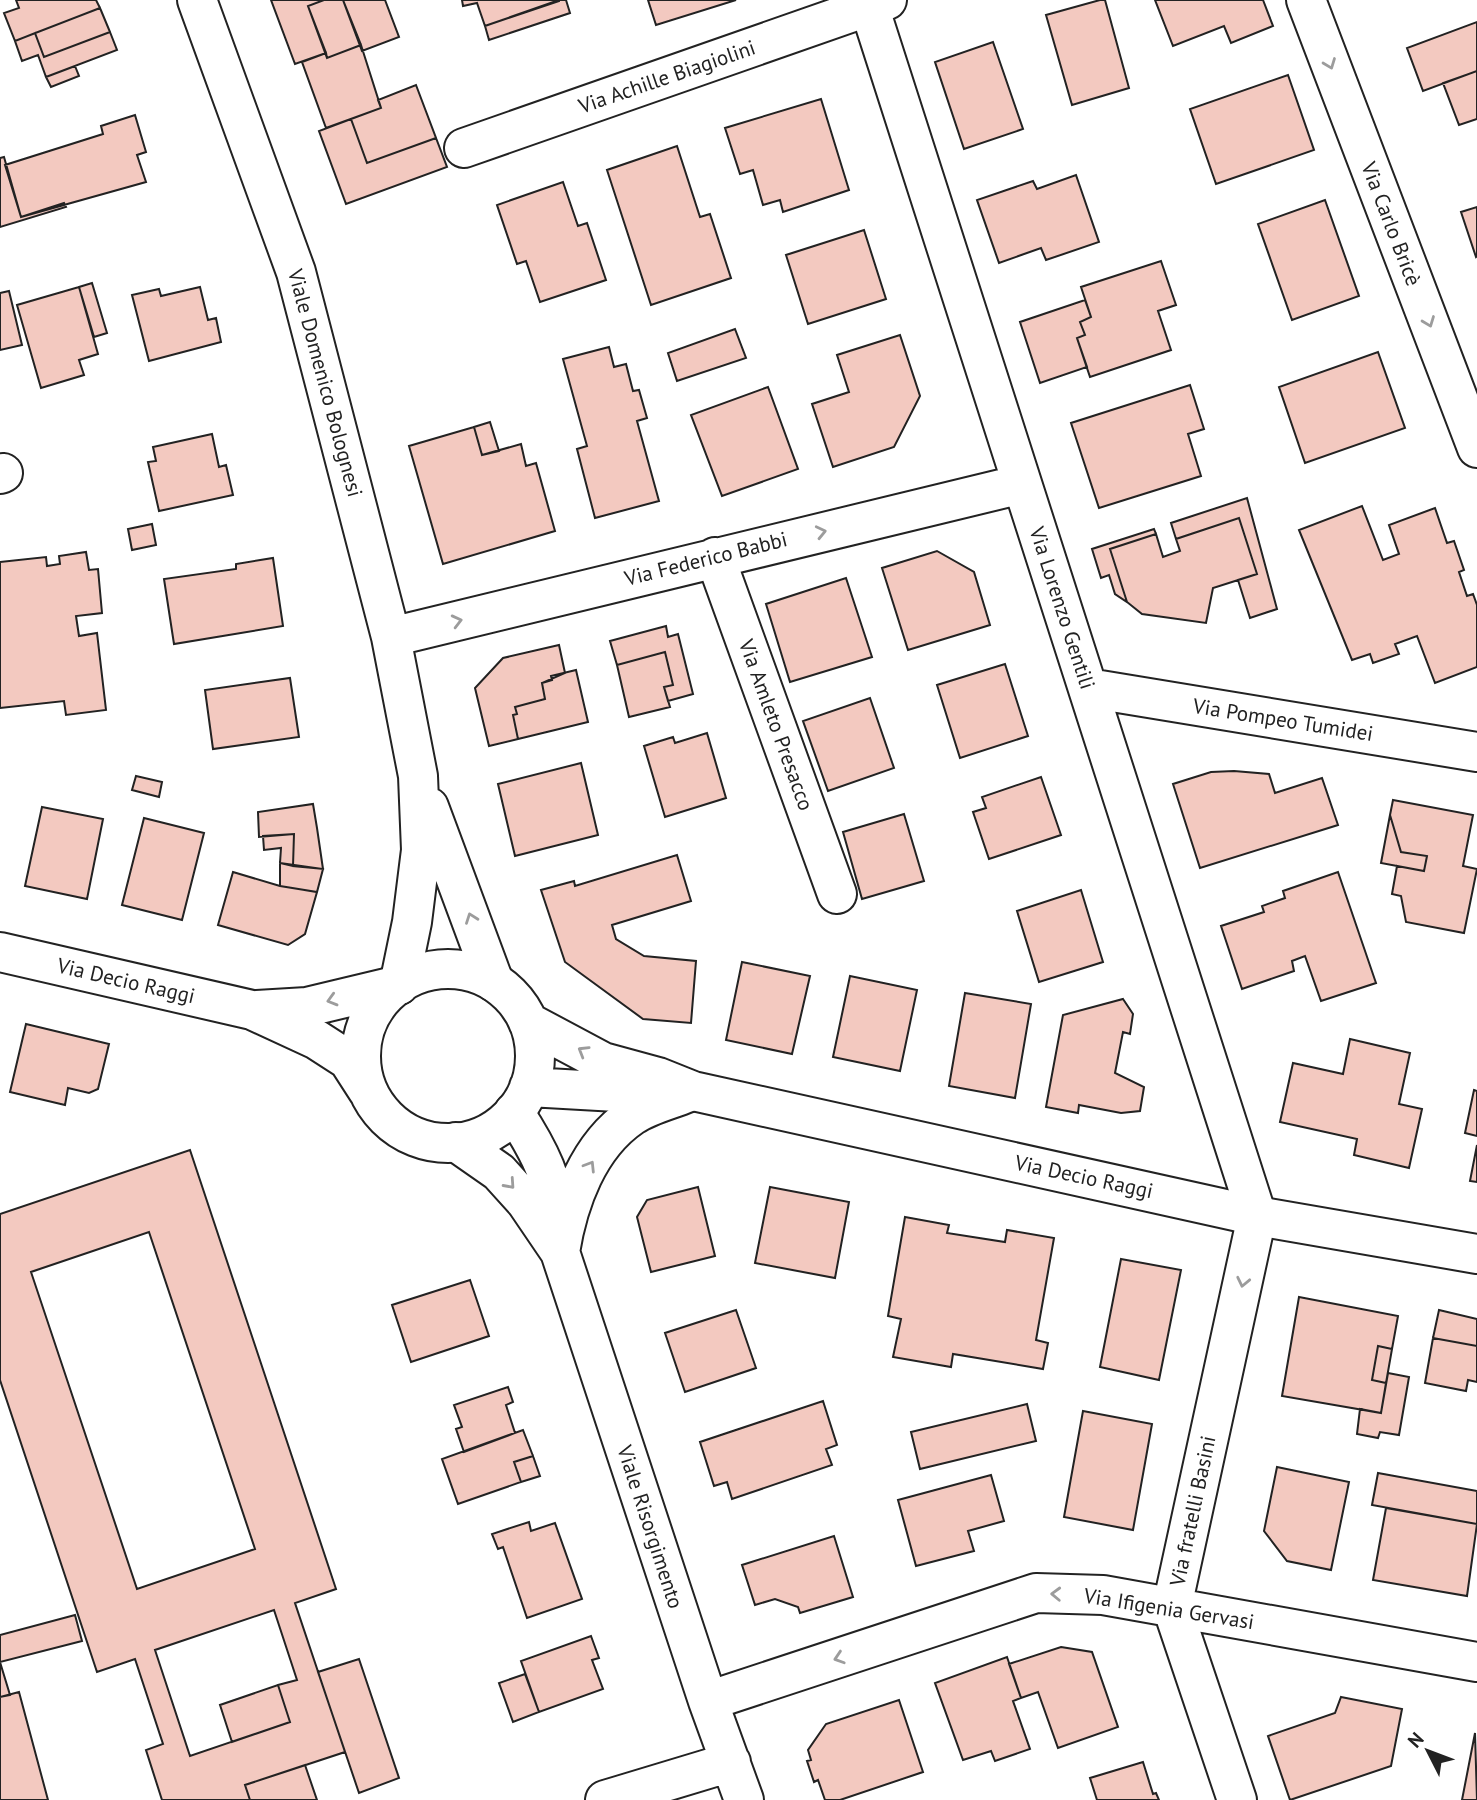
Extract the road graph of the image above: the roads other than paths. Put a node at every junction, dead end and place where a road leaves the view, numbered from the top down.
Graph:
1 (197, 0) edge
2 (1306, 0) edge
3 (874, 2) edge
4 (464, 148) dead end
5 (1477, 448) edge
6 (1022, 484) junction
7 (715, 557) junction
8 (391, 637) junction
9 (1088, 688) junction
10 (1477, 751) edge
11 (418, 776) junction
12 (837, 894) dead end
13 (0, 952) edge
14 (494, 982) junction
15 (399, 985) junction
16 (252, 1010) junction
17 (528, 1022) junction
18 (368, 1091) junction
19 (693, 1091) junction
20 (522, 1099) junction
21 (456, 1142) junction
22 (1257, 1216) junction
23 (560, 1252) junction
24 (1477, 1254) edge
25 (1172, 1607) junction
26 (1477, 1662) edge
27 (708, 1701) junction
28 (731, 1762) junction
29 (606, 1800) edge
30 (744, 1800) edge
31 (1237, 1800) edge

1 - 8 street, Viale Domenico Bolognesi
2 -> 5 street, Via Carlo Bricè
3 - 4 street, Via Achille Biagiolini
3 - 6 street, Via Lorenzo Gentili
7 -> 6 street, Via Federico Babbi
6 - 9 street, Via Lorenzo Gentili
8 -> 7 street, Via Federico Babbi
7 - 12 street, Via Amleto Presacco
8 - 11 street, Viale Domenico Bolognesi
9 - 10 street, Via Pompeo Tumidei
9 - 22 street, Via Lorenzo Gentili
14 -> 11 street, Viale Domenico Bolognesi
11 - 15 street, Viale Domenico Bolognesi
13 - 16 street, Via Decio Raggi
14 - 15 street, Via Decio Raggi
14 - 17 street, Via Decio Raggi
15 -> 16 street, Via Decio Raggi
15 - 18 street, Via Decio Raggi
16 - 18 street, Via Decio Raggi
19 -> 17 street, Via Decio Raggi
17 - 20 street, Via Decio Raggi
18 - 21 street, Via Decio Raggi
19 - 20 street, Via Decio Raggi
19 - 22 street, Via Decio Raggi
23 -> 19 street
20 - 21 street, Via Decio Raggi
20 - 23 street, Viale Risorgimento
21 -> 23 street, Viale Risorgimento
22 - 24 street, Via Decio Raggi
22 -> 25 street, Via fratelli Basini
23 - 27 street, Viale Risorgimento
25 - 26 street, Via Ifigenia Gervasi
25 -> 27 street, Via Ifigenia Gervasi
25 - 31 street, Via fratelli Basini
27 - 28 street, Viale Risorgimento
28 - 29 street
28 - 30 street, Viale Risorgimento

